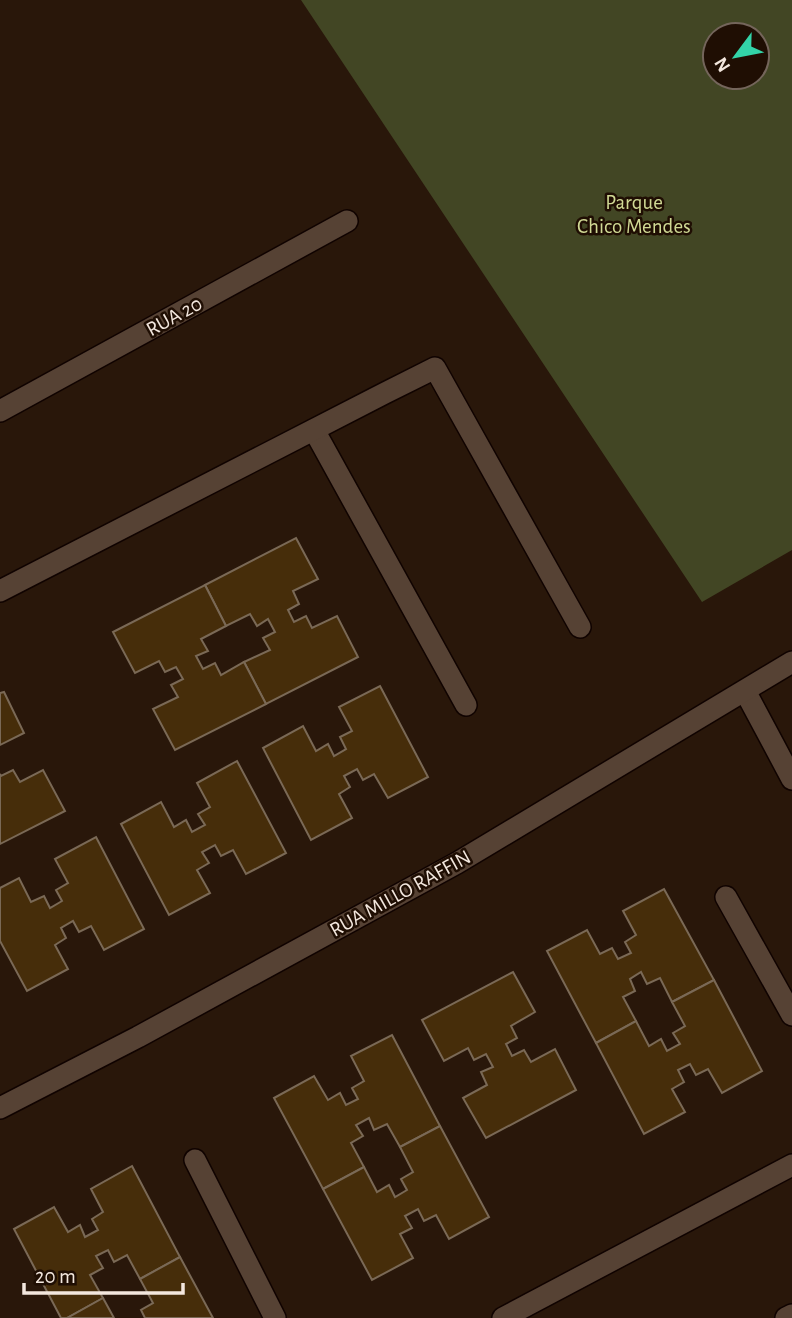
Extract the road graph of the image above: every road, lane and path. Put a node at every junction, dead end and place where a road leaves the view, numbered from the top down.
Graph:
1 (347, 221) dead end
2 (0, 411) edge
3 (314, 430) junction
4 (0, 591) edge
5 (580, 627) dead end
6 (792, 662) edge
7 (745, 691) junction
8 (466, 705) dead end
9 (792, 779) edge
10 (726, 897) dead end
11 (792, 1015) edge
12 (0, 1108) edge
13 (195, 1160) dead end
14 (792, 1165) edge
15 (792, 1315) edge
16 (275, 1318) edge
17 (503, 1318) edge
18 (786, 1318) edge

1 - 2 street, RUA 20
3 - 4 street
3 - 5 street
3 - 8 street
6 - 7 street, RUA MILLO RAFFIN
7 - 9 street
7 - 12 street, RUA MILLO RAFFIN
10 - 11 street
13 - 16 street
14 - 17 street
15 - 18 street

